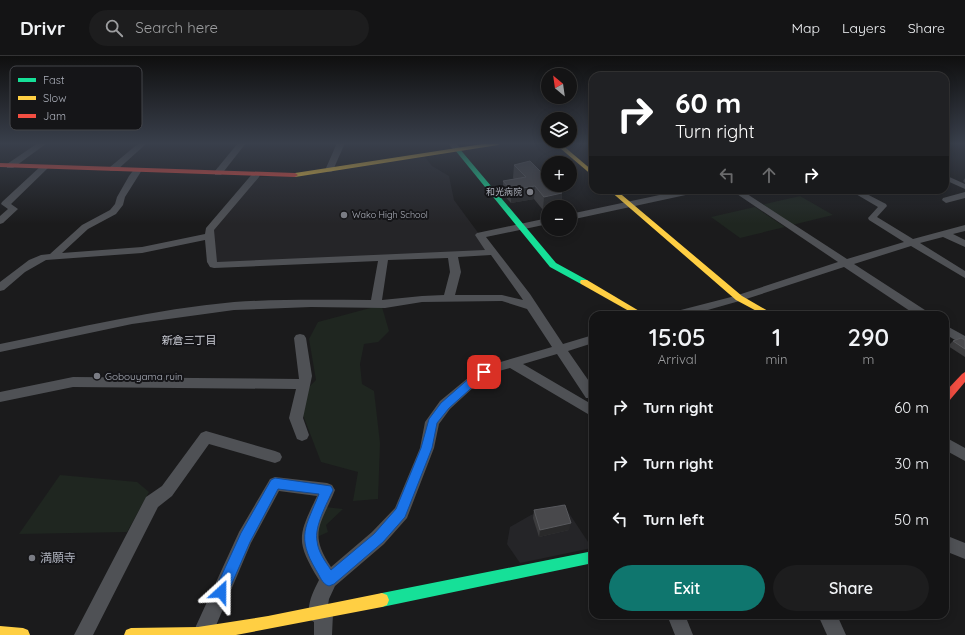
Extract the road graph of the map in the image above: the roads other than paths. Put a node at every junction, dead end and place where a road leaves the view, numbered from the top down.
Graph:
1 (41, 170) edge
2 (138, 170) joint
3 (220, 170) edge
4 (331, 170) edge
5 (474, 170) edge
6 (218, 173) junction
7 (256, 175) junction
8 (949, 180) edge
9 (965, 186) edge
10 (617, 194) edge
11 (676, 194) edge
12 (741, 194) edge
13 (860, 194) edge
14 (965, 195) edge
15 (946, 200) dead end
16 (3, 204) edge
17 (628, 204) junction
18 (577, 215) edge
19 (0, 221) edge
20 (541, 223) edge
21 (521, 227) junction
22 (965, 228) edge
23 (945, 234) junction
24 (210, 236) junction
25 (913, 243) junction
26 (965, 244) edge
27 (491, 251) junction
28 (452, 254) junction
29 (53, 256) junction
30 (384, 257) junction
31 (846, 263) junction
32 (965, 274) edge
33 (0, 288) edge
34 (739, 298) junction
35 (448, 299) junction
36 (376, 304) junction
37 (531, 306) junction
38 (635, 311) edge
39 (692, 311) edge
40 (763, 311) edge
41 (918, 311) edge
42 (949, 332) edge
43 (300, 338) dead end
44 (589, 340) edge
45 (965, 342) edge
46 (0, 348) edge
47 (560, 349) junction
48 (511, 364) junction
49 (965, 376) edge
50 (304, 384) junction
51 (589, 391) edge
52 (949, 393) edge
53 (0, 397) edge
54 (589, 410) edge
55 (302, 435) dead end
56 (949, 445) edge
57 (965, 455) edge
58 (275, 457) dead end
59 (949, 545) edge
60 (965, 551) edge
61 (589, 558) edge
62 (329, 580) junction
63 (320, 613) junction
64 (678, 619) edge
65 (828, 619) edge
66 (0, 633) edge
67 (203, 633) junction
68 (23, 635) edge
69 (83, 635) edge
70 (131, 635) edge
71 (323, 635) edge
72 (684, 635) edge
73 (837, 635) edge

1 - 16 street
2 - 6 street
2 - 29 street
3 - 6 street
4 - 7 street
5 - 21 street
6 - 7 street
7 - 24 street
8 - 9 street
10 - 17 street
11 - 17 street
12 - 31 street
13 - 25 street
14 - 15 street
16 - 19 street
17 - 18 street
17 - 34 street
20 - 21 street
21 - 27 street
21 - 38 street
22 - 23 street
23 - 25 street
23 - 26 street
24 - 29 street
24 - 30 street
25 - 31 street
25 - 32 street
27 - 28 street
27 - 37 street
28 - 30 street
28 - 35 street
29 - 33 street
30 - 36 street
31 - 34 street
31 - 41 street
34 - 39 street
34 - 40 street
35 - 36 street
35 - 37 street
36 - 46 street
37 - 47 street
42 - 45 street
43 - 50 street
44 - 47 street
47 - 48 street
47 - 51 street
48 - 54 street
48 - 62 street
49 - 52 street
50 - 53 street
50 - 55 street
56 - 57 street
58 - 69 street
59 - 60 street
61 - 63 street
62 - 63 street
62 - 67 street
63 - 67 street
63 - 71 street
64 - 72 street
65 - 73 street
66 - 68 street
67 - 70 street

